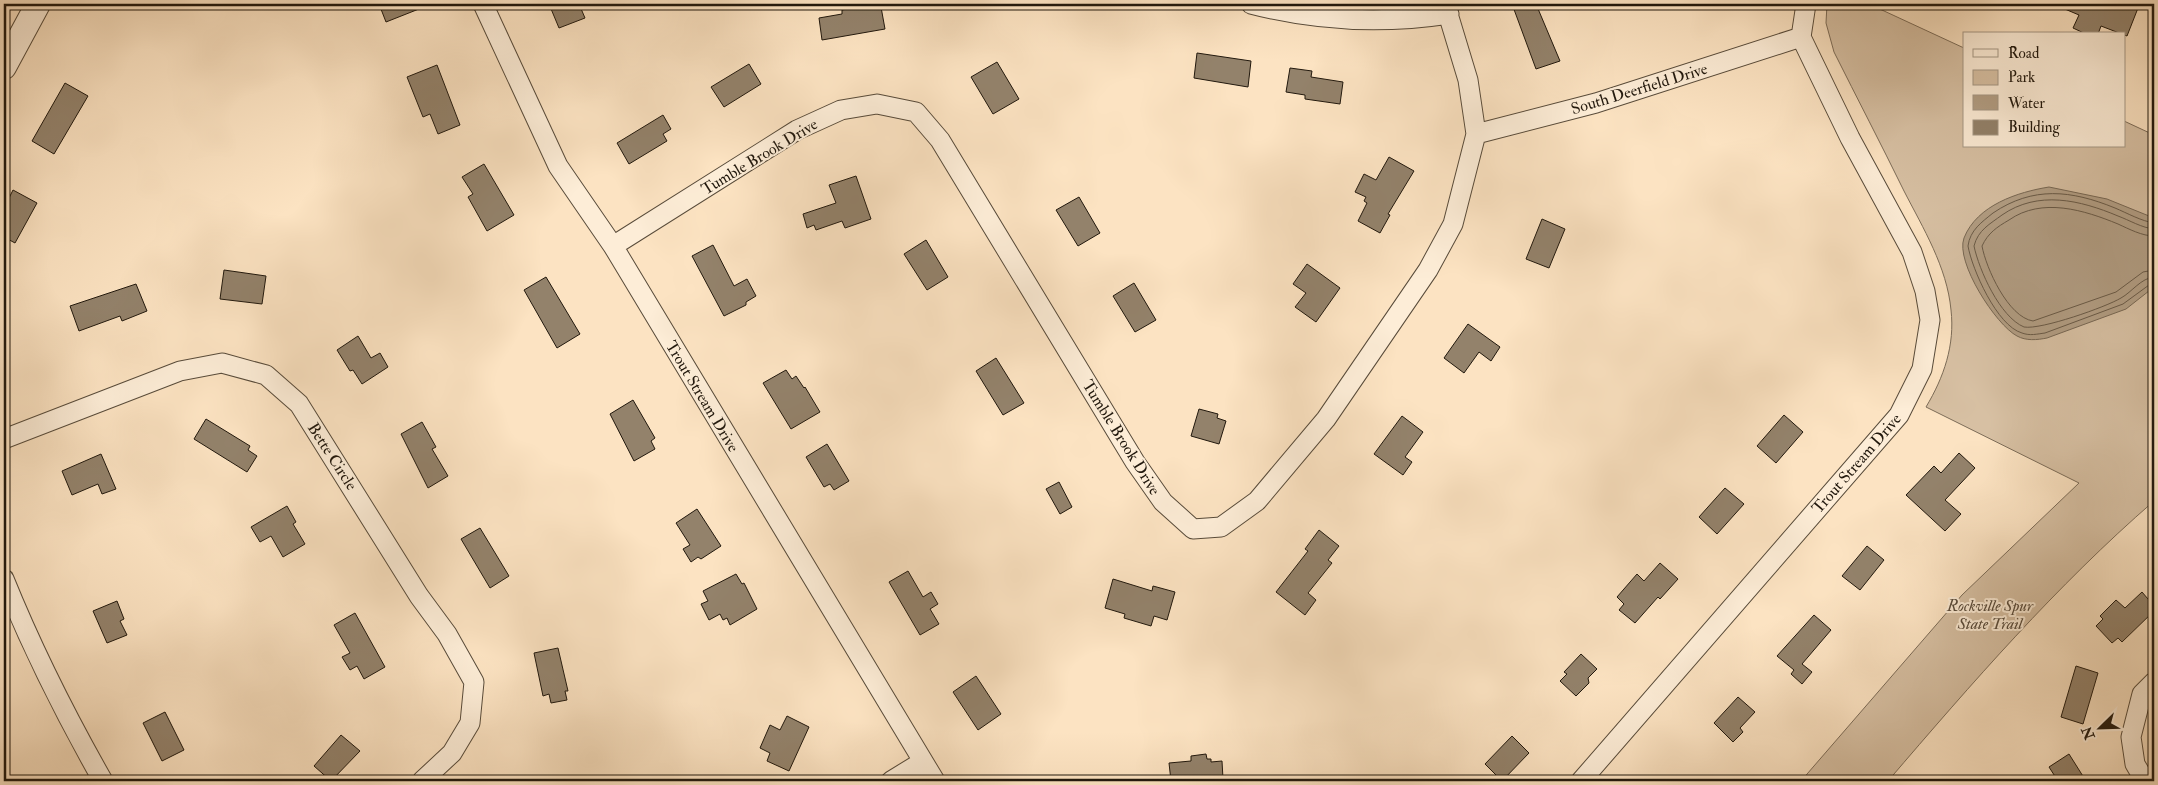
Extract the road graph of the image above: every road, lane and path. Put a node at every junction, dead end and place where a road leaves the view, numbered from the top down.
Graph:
1 (38, 4) edge
2 (483, 4) edge
3 (1251, 4) edge
4 (1806, 4) edge
5 (1447, 9) edge
6 (1802, 37) junction
7 (4, 67) edge
8 (1476, 134) junction
9 (613, 246) junction
10 (4, 439) edge
11 (4, 578) edge
12 (2154, 682) edge
13 (922, 762) junction
14 (103, 781) edge
15 (422, 781) edge
16 (891, 781) edge
17 (935, 781) edge
18 (1581, 781) edge
19 (2145, 781) edge

1 - 7 street
2 - 9 street, Trout Stream Drive
3 - 5 street
4 - 6 street
5 - 8 street, Tumble Brook Drive
6 - 8 street, South Deerfield Drive
6 - 18 street, Trout Stream Drive
8 - 9 street, Tumble Brook Drive
9 - 13 street, Trout Stream Drive
10 - 15 street, Bette Circle
11 - 14 street
12 - 19 street
13 - 16 street
13 - 17 street, Trout Stream Drive

